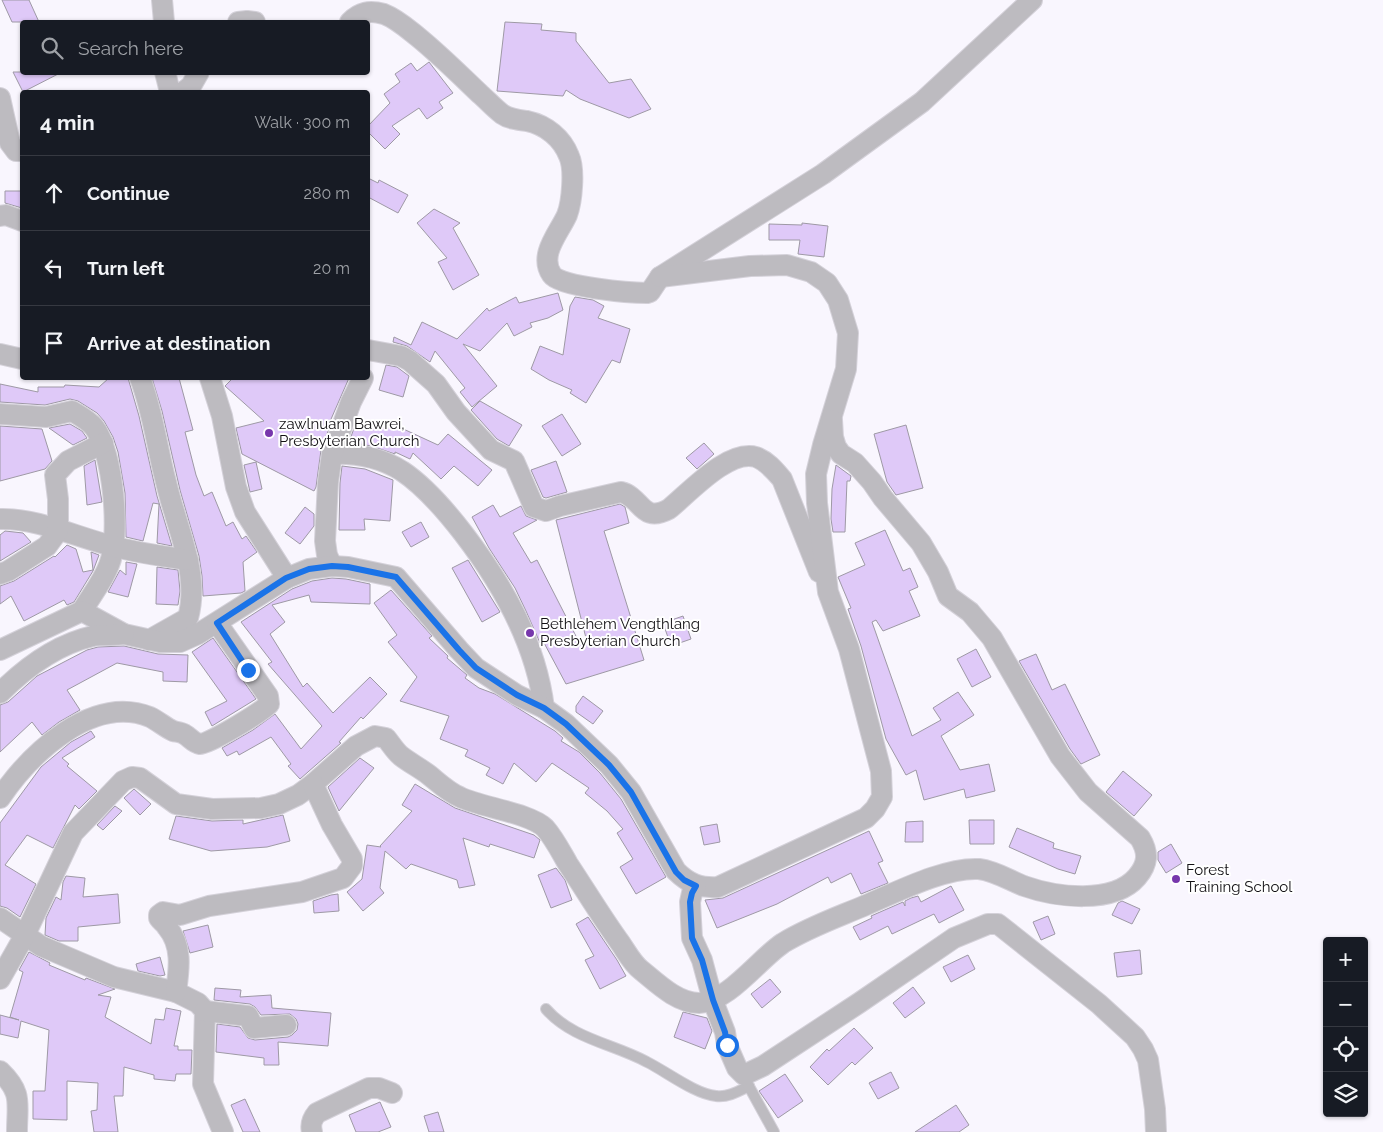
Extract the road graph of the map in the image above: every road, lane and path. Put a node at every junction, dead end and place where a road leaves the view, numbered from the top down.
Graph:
1 (162, 0) edge
2 (1032, 0) edge
3 (164, 20) edge
4 (352, 20) edge
5 (167, 75) edge
6 (197, 75) edge
7 (170, 90) edge
8 (186, 90) edge
9 (0, 98) edge
10 (20, 151) edge
11 (0, 216) edge
12 (20, 220) edge
13 (660, 277) junction
14 (373, 351) edge
15 (0, 354) edge
16 (20, 359) edge
17 (141, 380) edge
18 (211, 380) edge
19 (362, 380) edge
20 (0, 414) edge
21 (832, 420) junction
22 (103, 443) junction
23 (332, 454) junction
24 (0, 519) edge
25 (58, 531) junction
26 (114, 547) junction
27 (188, 560) junction
28 (332, 566) junction
29 (0, 574) edge
30 (286, 578) junction
31 (828, 592) junction
32 (82, 611) junction
33 (217, 623) junction
34 (124, 634) junction
35 (148, 640) junction
36 (0, 650) edge
37 (0, 692) edge
38 (544, 708) junction
39 (313, 784) junction
40 (0, 798) edge
41 (696, 886) junction
42 (0, 918) edge
43 (25, 935) junction
44 (0, 979) edge
45 (176, 992) junction
46 (713, 1000) junction
47 (546, 1009) dead end
48 (204, 1011) junction
49 (286, 1024) dead end
50 (0, 1071) edge
51 (746, 1081) junction
52 (392, 1093) dead end
53 (17, 1132) edge
54 (223, 1132) edge
55 (312, 1132) edge
56 (774, 1132) edge
57 (1156, 1132) edge

1 - 3 street
2 - 13 street
4 - 13 street
5 - 7 street
6 - 8 street
9 - 10 street
11 - 12 street
13 - 21 street
14 - 31 street
15 - 16 street
17 - 27 street
18 - 30 street
19 - 23 street
20 - 22 street
21 - 31 street
21 - 46 street
22 - 25 street
22 - 26 street
23 - 28 street
23 - 38 street
24 - 25 street
25 - 26 street
25 - 29 street
26 - 27 street
26 - 32 street
27 - 35 street
28 - 30 street
28 - 38 street
30 - 33 street
31 - 41 street
32 - 34 street
32 - 36 street
33 - 35 street
33 - 40 street
34 - 35 street
34 - 37 street
38 - 41 street
39 - 43 street
39 - 45 street
39 - 46 street
41 - 46 street
42 - 43 street
43 - 44 street
43 - 45 street
45 - 48 street
46 - 51 street
47 - 51 lane
48 - 49 street
48 - 54 street
50 - 53 street
51 - 56 lane
51 - 57 street
52 - 55 street

